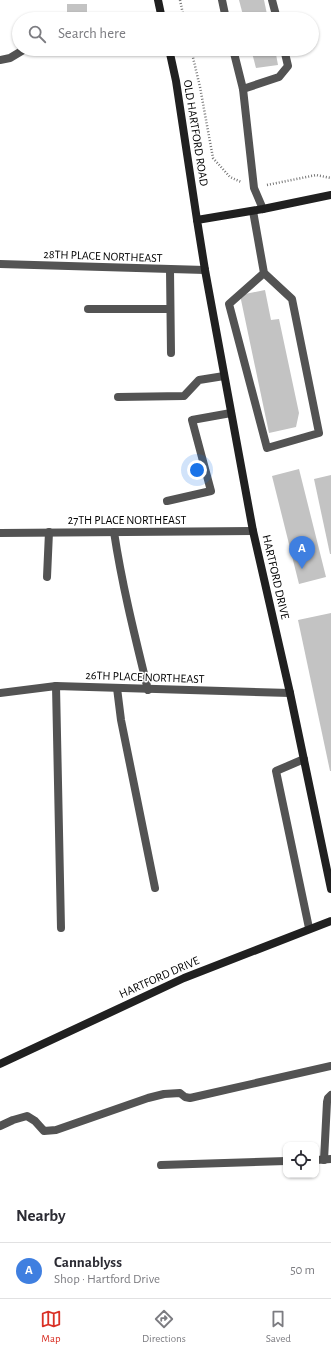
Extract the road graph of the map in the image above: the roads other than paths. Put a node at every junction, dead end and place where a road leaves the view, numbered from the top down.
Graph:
1 (158, 0) edge
2 (222, 0) edge
3 (272, 0) edge
4 (161, 12) edge
5 (225, 12) edge
6 (275, 12) edge
7 (13, 56) edge
8 (171, 56) edge
9 (235, 56) edge
10 (286, 56) edge
11 (0, 60) edge
12 (242, 89) junction
13 (331, 195) edge
14 (263, 209) junction
15 (253, 211) junction
16 (197, 220) junction
17 (0, 264) edge
18 (170, 270) junction
19 (205, 270) junction
20 (264, 273) junction
21 (88, 309) dead end
22 (170, 309) junction
23 (171, 354) dead end
24 (224, 376) junction
25 (118, 397) dead end
26 (231, 413) junction
27 (167, 501) dead end
28 (253, 531) junction
29 (0, 532) edge
30 (49, 532) junction
31 (114, 532) junction
32 (47, 577) dead end
33 (56, 686) junction
34 (117, 688) junction
35 (148, 690) junction
36 (0, 693) edge
37 (290, 693) junction
38 (304, 759) junction
39 (155, 888) dead end
40 (331, 889) edge
41 (331, 921) edge
42 (61, 928) dead end
43 (309, 928) junction
44 (0, 1064) edge
45 (331, 1066) edge
46 (331, 1095) edge
47 (0, 1126) edge
48 (324, 1160) edge
49 (283, 1161) edge
50 (161, 1165) dead end

1 - 4 main road
2 - 5 street
3 - 6 street
7 - 11 street
8 - 16 main road, OLD HARTFORD ROAD
9 - 12 street
10 - 12 street
12 - 14 street
13 - 14 main road
14 - 15 main road
15 - 16 main road
15 - 20 street
16 - 19 main road, OLD HARTFORD ROAD
17 - 18 street, 28TH PLACE NORTHEAST
18 - 19 street, 28TH PLACE NORTHEAST
18 - 22 street
19 - 24 main road, HARTFORD DRIVE
20 - 20 street
21 - 22 street
22 - 23 street
24 - 25 street
24 - 26 main road, HARTFORD DRIVE
26 - 27 street
26 - 28 main road, HARTFORD DRIVE
28 - 31 street, 27TH PLACE NORTHEAST
28 - 37 main road, HARTFORD DRIVE
29 - 30 street, 27TH PLACE NORTHEAST
30 - 31 street, 27TH PLACE NORTHEAST
30 - 32 street
31 - 35 street
33 - 34 street, 26TH PLACE NORTHEAST
33 - 36 street, 26TH PLACE NORTHEAST
33 - 42 street
34 - 35 street, 26TH PLACE NORTHEAST
34 - 39 street
35 - 37 street, 26TH PLACE NORTHEAST
37 - 38 main road, HARTFORD DRIVE
38 - 40 main road, HARTFORD DRIVE
38 - 43 street
41 - 43 main road, HARTFORD DRIVE
43 - 44 main road, HARTFORD DRIVE
45 - 47 street
46 - 48 street
49 - 50 street

